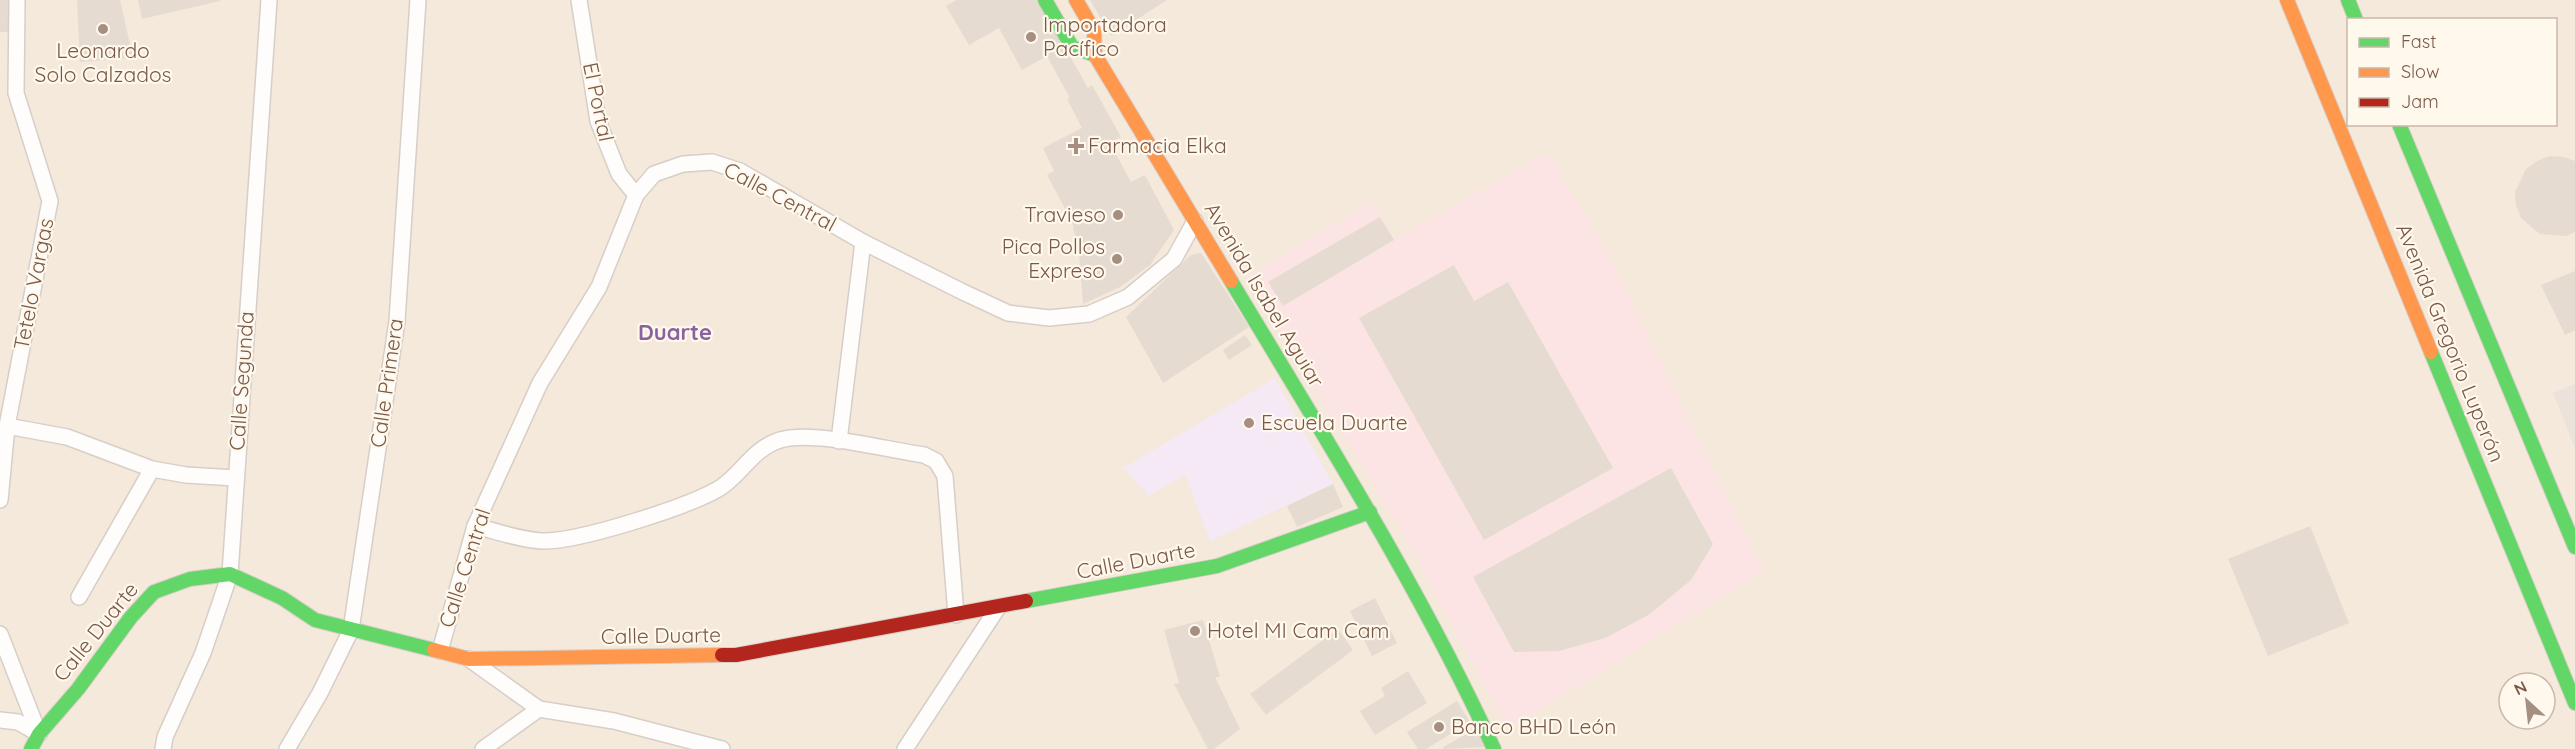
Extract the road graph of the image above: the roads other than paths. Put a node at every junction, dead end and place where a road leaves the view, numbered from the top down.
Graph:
1 (17, 0) edge
2 (269, 0) edge
3 (418, 0) edge
4 (579, 0) edge
5 (1045, 0) edge
6 (1076, 0) edge
7 (2287, 0) edge
8 (2348, 0) edge
9 (2355, 18) edge
10 (1095, 55) junction
11 (2400, 126) edge
12 (636, 195) junction
13 (1194, 221) junction
14 (863, 242) junction
15 (4, 436) edge
16 (839, 441) junction
17 (152, 469) junction
18 (235, 478) junction
19 (0, 500) edge
20 (1370, 512) junction
21 (475, 526) junction
22 (2575, 547) edge
23 (230, 574) junction
24 (79, 597) dead end
25 (997, 609) junction
26 (957, 615) junction
27 (351, 630) junction
28 (0, 634) edge
29 (440, 651) junction
30 (469, 659) junction
31 (2575, 703) edge
32 (539, 709) junction
33 (0, 720) edge
34 (39, 734) junction
35 (31, 749) edge
36 (163, 749) edge
37 (286, 749) edge
38 (483, 749) edge
39 (722, 749) edge
40 (905, 749) edge
41 (1494, 749) edge

1 - 15 street, Tetelo Vargas
2 - 18 street, Calle Segunda
3 - 27 street, Calle Primera
4 - 12 street, El Portal
5 - 10 main road
6 - 10 main road, Avenida Isabel Aguiar
7 - 31 main road, Avenida Gregorio Luperón
8 - 9 main road
10 - 13 main road, Avenida Isabel Aguiar
11 - 22 main road, Avenida Gregorio Luperón
12 - 14 street, Calle Central
12 - 21 street, Calle Central
13 - 14 street, Calle Central
13 - 20 main road, Avenida Isabel Aguiar
14 - 16 street
15 - 17 street
15 - 19 street, Tetelo Vargas
16 - 21 street
16 - 26 street
17 - 18 street
17 - 24 street
18 - 23 street, Calle Segunda
20 - 25 main road, Calle Duarte
20 - 41 main road, Avenida Isabel Aguiar
21 - 29 street, Calle Central
23 - 27 main road, Calle Duarte
23 - 34 main road, Calle Duarte
23 - 36 street, Calle Segunda
25 - 26 main road, Calle Duarte
25 - 40 street
26 - 30 main road, Calle Duarte
27 - 29 main road, Calle Duarte
27 - 37 street, Calle Primera
28 - 34 street
29 - 30 main road, Calle Duarte
30 - 32 street
32 - 38 street
32 - 39 street
33 - 34 street
34 - 35 main road, Calle Duarte

